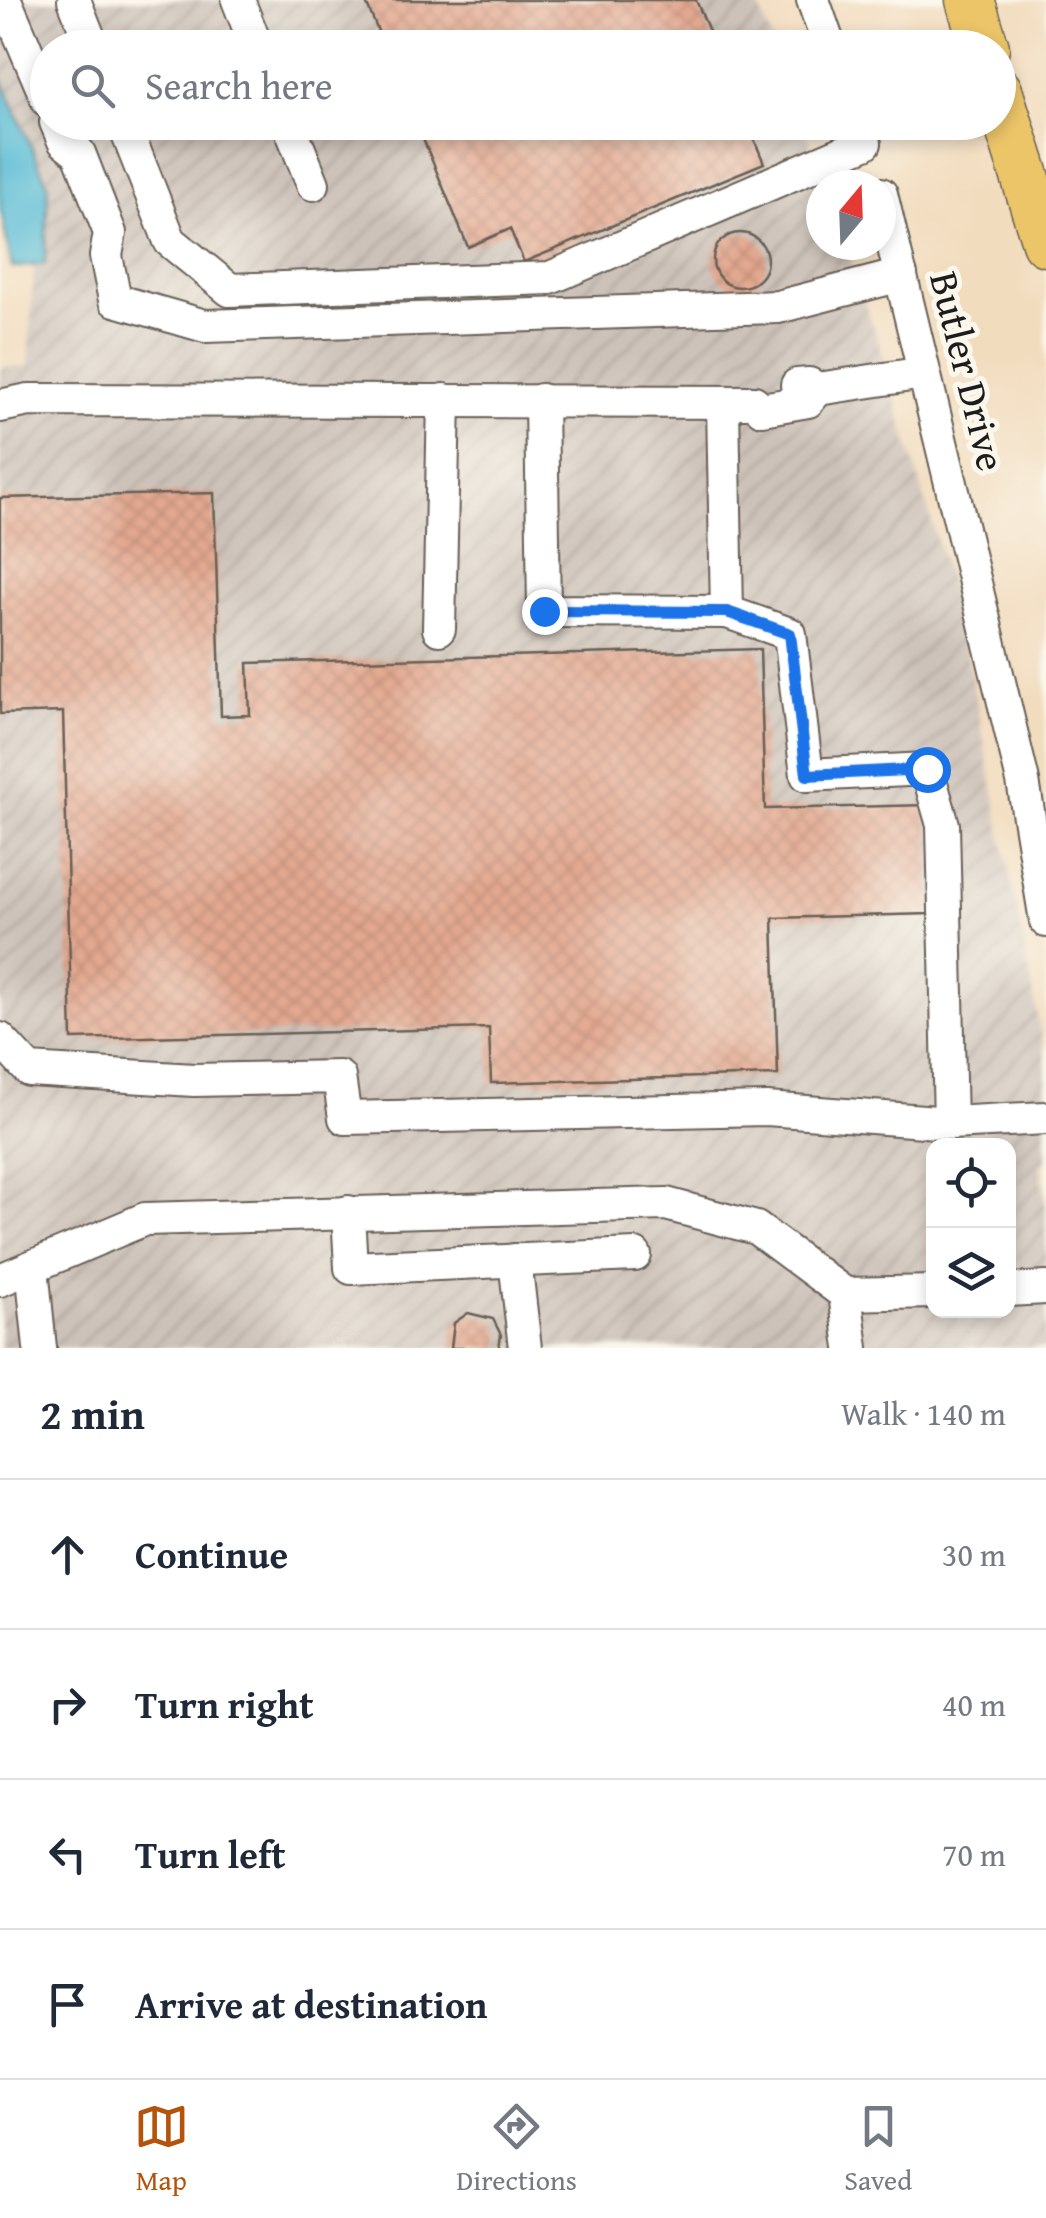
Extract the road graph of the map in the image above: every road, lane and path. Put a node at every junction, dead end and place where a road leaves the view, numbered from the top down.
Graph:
1 (6, 0) edge
2 (74, 0) edge
3 (238, 0) edge
4 (812, 0) edge
5 (970, 0) edge
6 (86, 30) edge
7 (250, 30) edge
8 (823, 30) edge
9 (979, 30) edge
10 (30, 58) edge
11 (60, 140) edge
12 (129, 140) edge
13 (295, 140) edge
14 (844, 140) edge
15 (864, 140) edge
16 (1014, 140) edge
17 (874, 170) edge
18 (313, 184) dead end
19 (1046, 242) edge
20 (896, 255) edge
21 (901, 275) junction
22 (924, 373) junction
23 (444, 400) junction
24 (541, 400) junction
25 (738, 403) junction
26 (0, 406) edge
27 (727, 612) junction
28 (439, 628) dead end
29 (1046, 921) edge
30 (0, 1038) edge
31 (1046, 1118) edge
32 (950, 1123) junction
33 (348, 1212) junction
34 (634, 1255) dead end
35 (514, 1260) junction
36 (32, 1266) junction
37 (0, 1280) edge
38 (1046, 1288) edge
39 (1016, 1290) edge
40 (926, 1292) edge
41 (845, 1294) junction
42 (40, 1348) edge
43 (526, 1348) edge
44 (852, 1348) edge

1 - 10 street
2 - 6 street
3 - 7 street
4 - 8 street
5 - 9 highway
11 - 21 street
12 - 14 street
13 - 18 street
15 - 17 street
16 - 19 highway
20 - 21 street, Butler Drive
21 - 22 street, Butler Drive
22 - 25 street
22 - 29 street, Butler Drive
23 - 24 street
23 - 26 street
23 - 28 street
24 - 25 street
24 - 27 street
25 - 27 street
27 - 32 street
30 - 32 street
31 - 32 street
33 - 35 street
33 - 36 street
33 - 41 street
34 - 35 street
35 - 43 street
36 - 37 street
36 - 42 street
38 - 39 street
40 - 41 street
41 - 44 street

